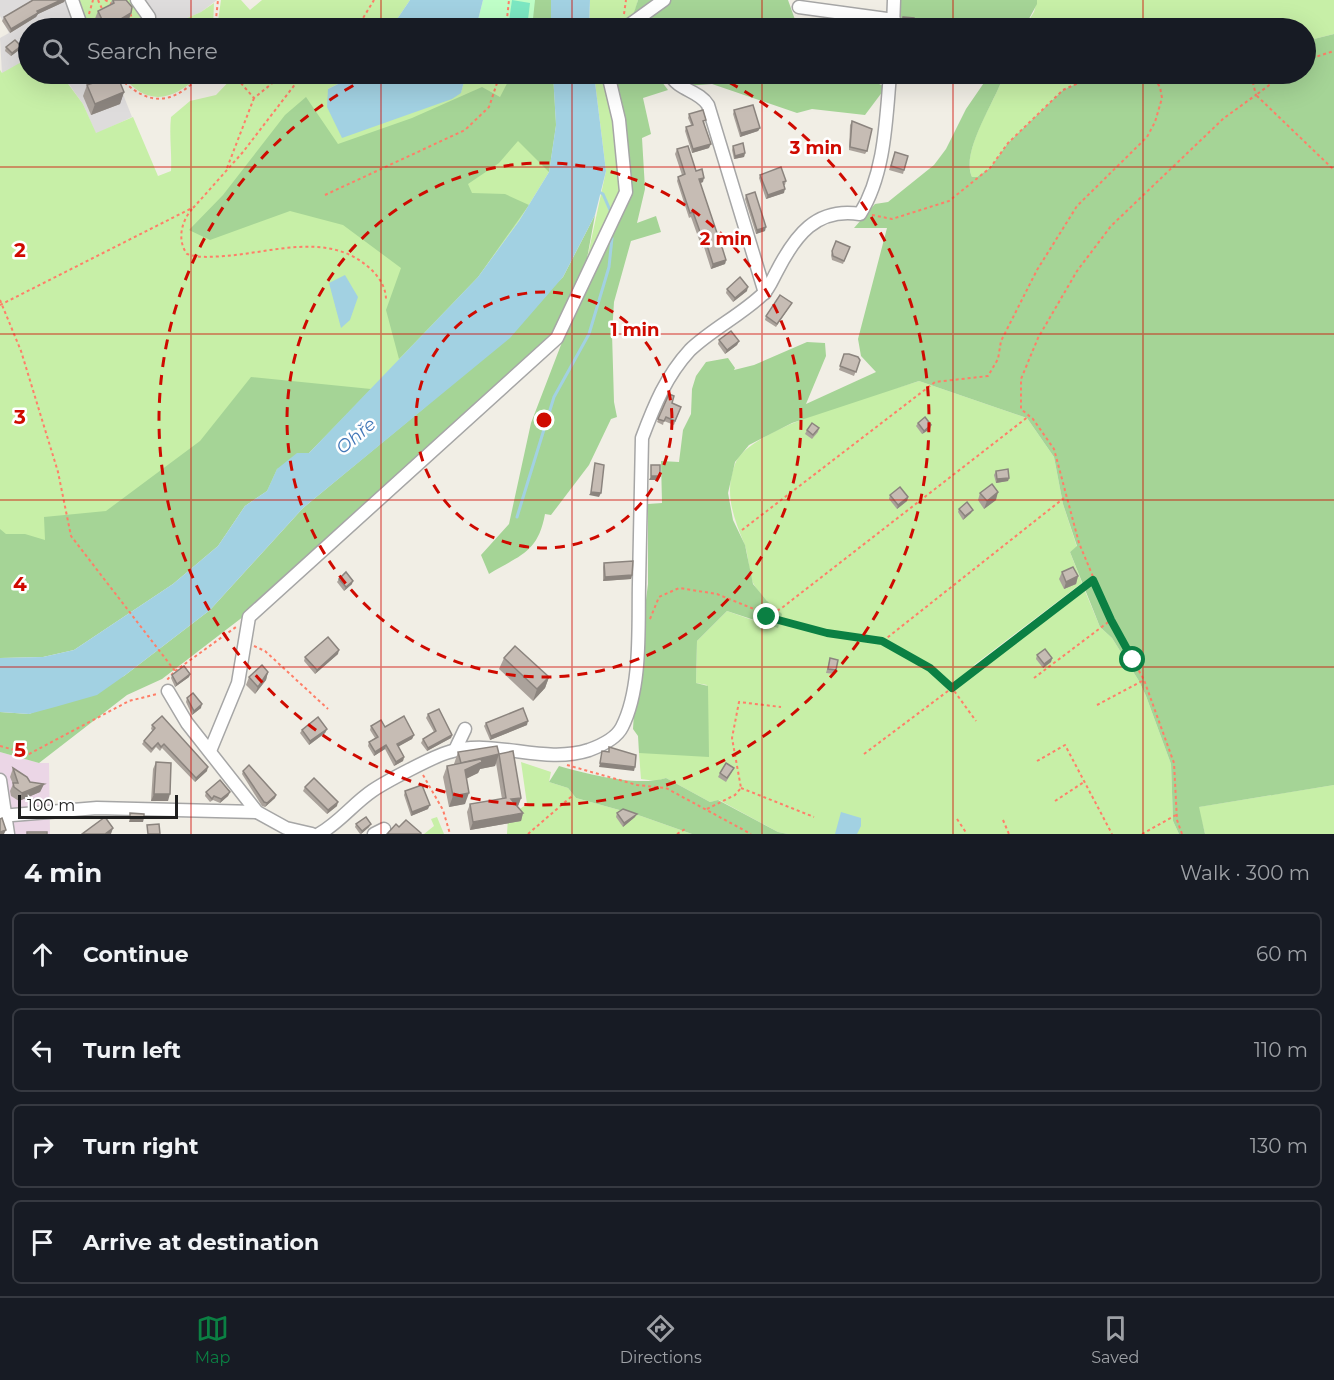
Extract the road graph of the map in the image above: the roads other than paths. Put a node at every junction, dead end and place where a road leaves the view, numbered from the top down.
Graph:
1 (72, 0) edge
2 (664, 0) edge
3 (894, 0) edge
4 (132, 3) edge
5 (799, 7) dead end
6 (78, 18) edge
7 (149, 18) edge
8 (639, 18) edge
9 (860, 18) edge
10 (893, 18) edge
11 (610, 84) edge
12 (677, 84) edge
13 (889, 84) edge
14 (765, 293) junction
15 (168, 691) road end
16 (465, 729) dead end
17 (455, 750) junction
18 (210, 751) junction
19 (0, 780) edge
20 (257, 812) junction
21 (3, 816) edge
22 (287, 831) edge
23 (8, 834) edge
24 (312, 834) edge
25 (319, 834) edge

1 - 6 street
2 - 8 street
3 - 10 street
4 - 7 street
5 - 9 street
11 - 18 street
12 - 14 street
13 - 14 street
14 - 17 street
15 - 18 street
16 - 17 street
17 - 25 street
18 - 20 street
19 - 21 street
20 - 21 street
20 - 22 street
21 - 23 street
22 - 24 street

